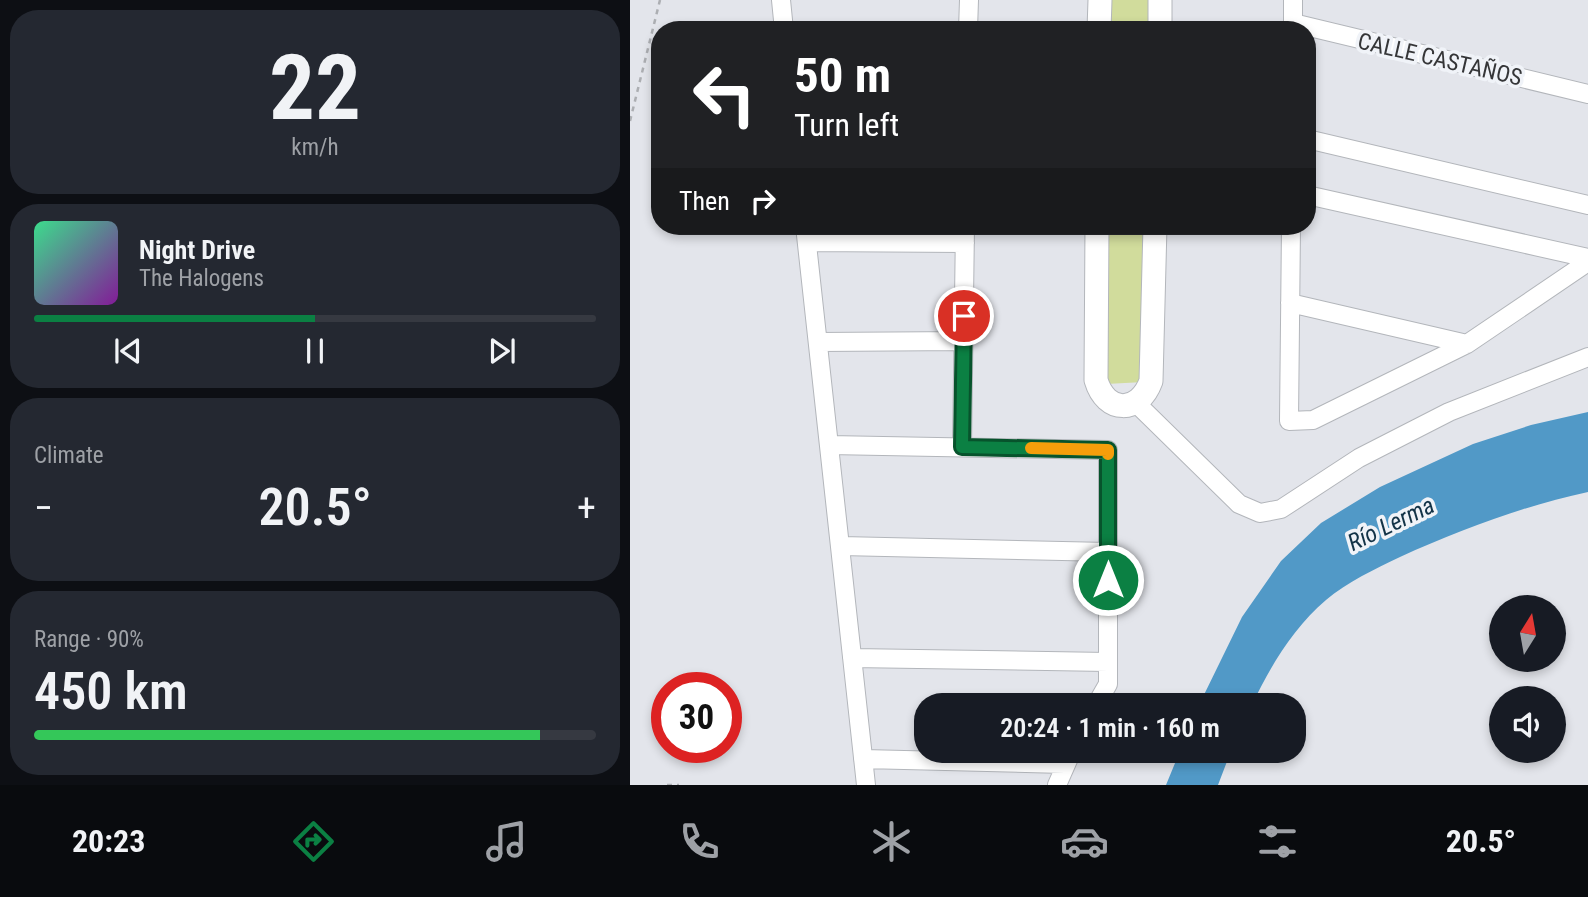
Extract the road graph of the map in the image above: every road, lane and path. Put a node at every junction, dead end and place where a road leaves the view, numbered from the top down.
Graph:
1 (660, 0) edge
2 (781, 0) edge
3 (969, 0) edge
4 (1100, 0) edge
5 (1160, 0) edge
6 (1293, 0) edge
7 (655, 21) edge
8 (783, 21) edge
9 (968, 21) edge
10 (1099, 21) edge
11 (1160, 21) edge
12 (1293, 21) edge
13 (1316, 32) edge
14 (651, 36) edge
15 (1588, 94) edge
16 (630, 121) edge
17 (1316, 141) edge
18 (1316, 197) edge
19 (1588, 205) edge
20 (806, 235) edge
21 (965, 235) edge
22 (1097, 235) edge
23 (1155, 235) edge
24 (1291, 235) edge
25 (1588, 260) edge
26 (1290, 303) junction
27 (818, 341) junction
28 (964, 341) junction
29 (1467, 344) junction
30 (1588, 357) edge
31 (1136, 402) junction
32 (829, 444) junction
33 (962, 447) junction
34 (841, 546) junction
35 (1108, 552) junction
36 (852, 657) junction
37 (1108, 662) junction
38 (1103, 693) edge
39 (863, 759) junction
40 (914, 759) edge
41 (1066, 763) edge
42 (667, 785) edge
43 (679, 785) edge
44 (866, 785) edge
45 (1057, 785) edge

1 - 7 path
2 - 8 street
3 - 9 street
4 - 10 street
5 - 11 street
6 - 12 street
13 - 15 street, CALLE CASTAÑOS
14 - 16 path
17 - 19 street
18 - 25 street
20 - 27 street
21 - 28 street
22 - 31 street
23 - 31 street
24 - 26 street
25 - 29 street
26 - 29 street
26 - 29 street
27 - 28 street
27 - 32 street
28 - 33 street
30 - 31 street
32 - 33 street
32 - 34 street
33 - 35 street
34 - 35 street
34 - 36 street
35 - 37 street
36 - 37 street
36 - 39 street
37 - 38 street
39 - 40 street
39 - 44 street
41 - 45 street
42 - 43 path

